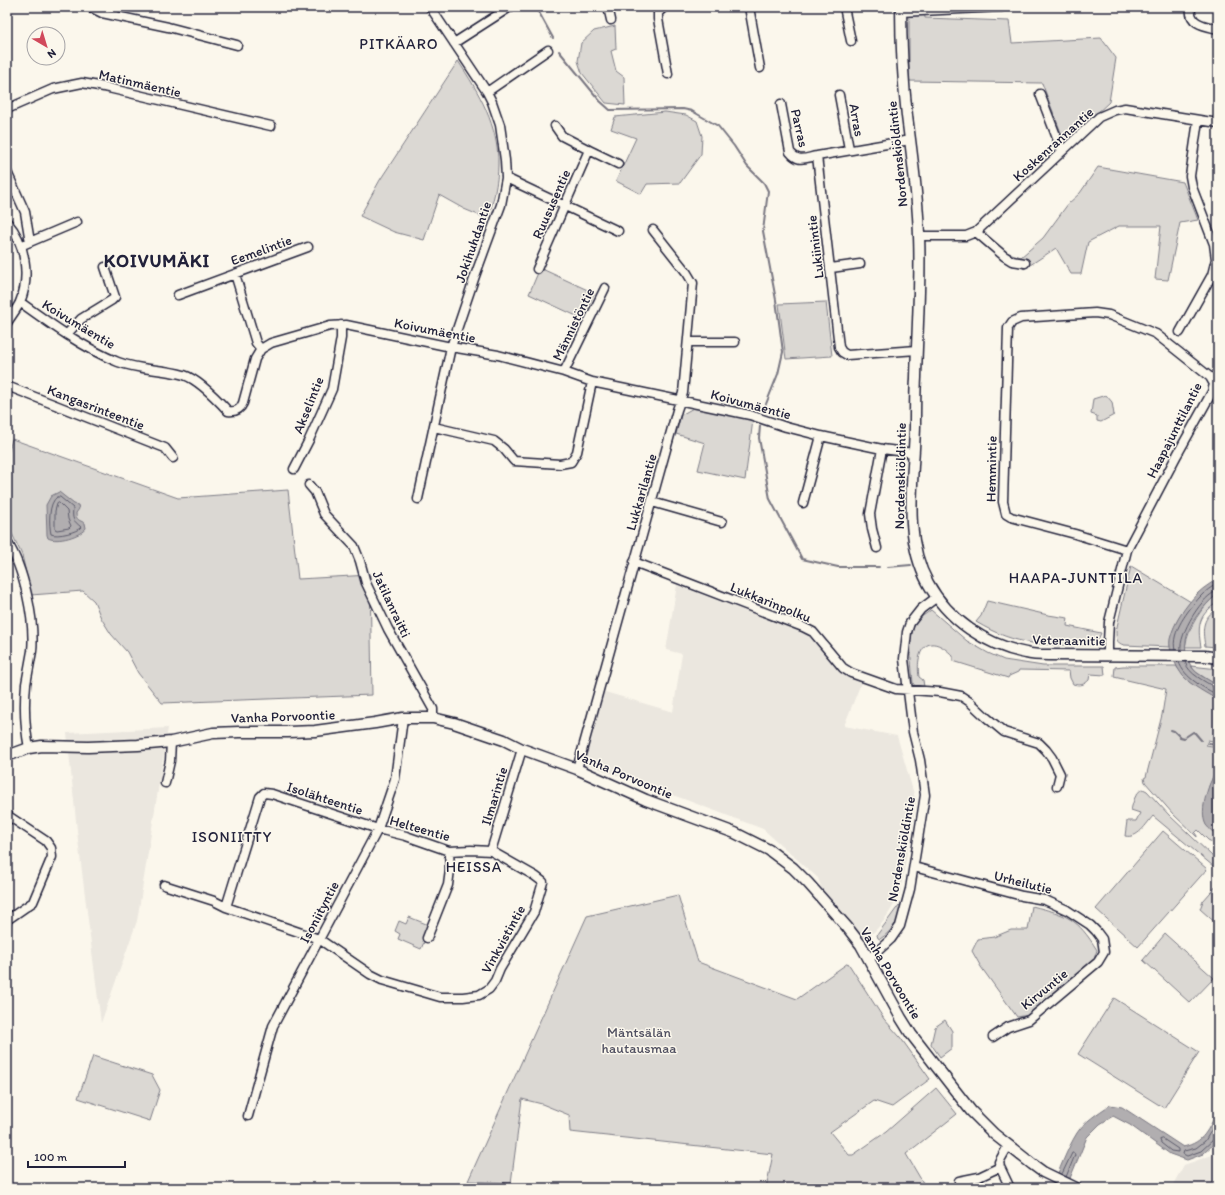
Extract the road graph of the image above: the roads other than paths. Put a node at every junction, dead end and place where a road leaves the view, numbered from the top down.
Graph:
1 (90, 7) edge
2 (430, 7) edge
3 (510, 7) edge
4 (608, 7) edge
5 (749, 7) edge
6 (844, 7) edge
7 (1002, 7) edge
8 (1191, 7) edge
9 (662, 8) edge
10 (954, 8) edge
11 (901, 9) edge
12 (611, 20) dead end
13 (1218, 29) edge
14 (850, 41) dead end
15 (454, 43) junction
16 (237, 45) dead end
17 (548, 50) dead end
18 (760, 68) dead end
19 (668, 74) dead end
20 (487, 92) junction
21 (1040, 94) dead end
22 (840, 95) dead end
23 (781, 104) dead end
24 (7, 109) edge
25 (1198, 120) junction
26 (1218, 123) edge
27 (271, 126) dead end
28 (555, 126) dead end
29 (910, 140) junction
30 (849, 149) junction
31 (589, 150) junction
32 (1062, 151) junction
33 (817, 156) junction
34 (618, 164) dead end
35 (7, 172) edge
36 (506, 178) junction
37 (565, 205) junction
38 (7, 222) edge
39 (77, 222) dead end
40 (653, 230) dead end
41 (618, 231) dead end
42 (976, 232) junction
43 (920, 236) junction
44 (30, 242) junction
45 (21, 246) junction
46 (308, 247) dead end
47 (1025, 262) dead end
48 (860, 264) dead end
49 (105, 267) dead end
50 (830, 268) junction
51 (537, 269) dead end
52 (235, 274) junction
53 (605, 288) dead end
54 (178, 295) dead end
55 (20, 302) junction
56 (1012, 322) joint
57 (7, 323) edge
58 (341, 325) junction
59 (1180, 332) dead end
60 (67, 334) junction
61 (688, 342) junction
62 (735, 342) dead end
63 (451, 348) junction
64 (261, 349) junction
65 (917, 350) junction
66 (564, 372) junction
67 (592, 382) junction
68 (7, 386) edge
69 (682, 400) junction
70 (434, 427) junction
71 (820, 436) junction
72 (882, 449) junction
73 (914, 453) junction
74 (172, 458) dead end
75 (294, 469) dead end
76 (309, 485) dead end
77 (418, 499) dead end
78 (652, 502) junction
79 (803, 503) dead end
80 (722, 522) dead end
81 (7, 542) edge
82 (877, 548) dead end
83 (1127, 550) junction
84 (634, 562) junction
85 (937, 597) junction
86 (1108, 655) junction
87 (1218, 658) edge
88 (908, 690) junction
89 (403, 718) junction
90 (433, 718) junction
91 (171, 742) junction
92 (29, 748) junction
93 (522, 749) junction
94 (7, 756) edge
95 (577, 769) junction
96 (165, 783) dead end
97 (1057, 786) dead end
98 (7, 815) edge
99 (378, 829) junction
100 (449, 851) junction
101 (491, 851) junction
102 (914, 867) junction
103 (543, 882) joint
104 (164, 886) dead end
105 (226, 907) junction
106 (7, 920) edge
107 (427, 938) dead end
108 (319, 939) junction
109 (1104, 952) joint
110 (869, 959) junction
111 (993, 1037) dead end
112 (248, 1116) dead end
113 (1008, 1146) junction
114 (1000, 1167) junction
115 (959, 1181) dead end
116 (1010, 1188) edge
117 (1076, 1188) edge

1 - 16 street
2 - 15 street, Jokihuhdantie
3 - 15 street
4 - 12 street
5 - 18 street
6 - 14 street
7 - 10 street
8 - 13 street
9 - 19 street
10 - 11 street
11 - 29 main road, Nordenskiöldintie
15 - 20 street, Jokihuhdantie
17 - 20 street
20 - 36 street, Jokihuhdantie
21 - 32 street
22 - 30 street, Arras
23 - 33 street, Parras
24 - 27 street, Matinmäentie
25 - 26 street, Koskenrannantie
25 - 32 street, Koskenrannantie
25 - 59 street
28 - 31 street
29 - 30 street
29 - 43 main road, Nordenskiöldintie
30 - 33 street
31 - 34 street
31 - 37 street, Ruususentie
32 - 42 street, Koskenrannantie
33 - 50 street, Lukiinintie
35 - 44 street
36 - 37 street
36 - 63 street, Jokihuhdantie
37 - 41 street
37 - 51 street, Ruususentie
38 - 45 street
39 - 44 street
40 - 61 street, Lukkarilantie
42 - 43 street
42 - 47 street
43 - 65 main road, Nordenskiöldintie
44 - 45 street
45 - 55 street
46 - 52 street, Eemelintie
48 - 50 street
49 - 60 street
50 - 65 street, Lukiinintie
52 - 54 street, Eemelintie
52 - 64 street
53 - 66 street, Männistöntie
55 - 57 street
55 - 60 street, Koivumäentie
56 - 83 street, Hemmintie
56 - 83 street, Haapajunttilantie
58 - 63 street, Koivumäentie
58 - 64 street, Koivumäentie
58 - 75 street, Akselintie
60 - 64 street, Koivumäentie
61 - 62 street
61 - 69 street, Lukkarilantie
63 - 66 street, Koivumäentie
63 - 70 street, Jokihuhdantie
65 - 73 main road, Nordenskiöldintie
66 - 67 street, Koivumäentie
67 - 69 street, Koivumäentie
67 - 70 street
68 - 74 street, Kangasrinteentie
69 - 71 street, Koivumäentie
69 - 78 street, Lukkarilantie
70 - 77 street, Jokihuhdantie
71 - 72 street, Koivumäentie
71 - 79 street
72 - 73 street, Koivumäentie
72 - 82 street
73 - 85 main road, Nordenskiöldintie
76 - 90 street, Jatilanraitti
78 - 80 street
78 - 84 street, Lukkarilantie
81 - 92 street
83 - 86 street, Haapajunttilantie
84 - 88 street, Lukkarinpolku
84 - 95 street, Lukkarilantie
85 - 86 main road, Veteraanitie
85 - 88 street, Nordenskiöldintie
86 - 87 main road, Veteraanitie
88 - 97 street, Lukkarinpolku
88 - 102 street, Nordenskiöldintie
89 - 90 main road, Vanha Porvoontie
89 - 91 main road, Vanha Porvoontie
89 - 99 street, Isoniityntie
90 - 93 main road, Vanha Porvoontie
91 - 92 main road, Vanha Porvoontie
91 - 96 street
92 - 94 main road, Vanha Porvoontie
93 - 95 main road, Vanha Porvoontie
93 - 101 street, Ilmarintie
95 - 110 main road, Vanha Porvoontie
98 - 106 street
99 - 100 street, Helteentie
99 - 105 street, Isolähteentie
99 - 108 street, Isoniityntie
100 - 101 street, Helteentie
100 - 107 street
101 - 103 street, Helteentie
102 - 109 street, Urheilutie
102 - 110 street, Nordenskiöldintie
103 - 108 street, Vinkvistintie
104 - 105 street, Vinkvistintie
105 - 108 street, Vinkvistintie
108 - 112 street, Isoniityntie
109 - 111 street, Kirvuntie
110 - 113 main road, Vanha Porvoontie
113 - 114 street
113 - 117 main road, Vanha Porvoontie
114 - 115 street
114 - 116 street

